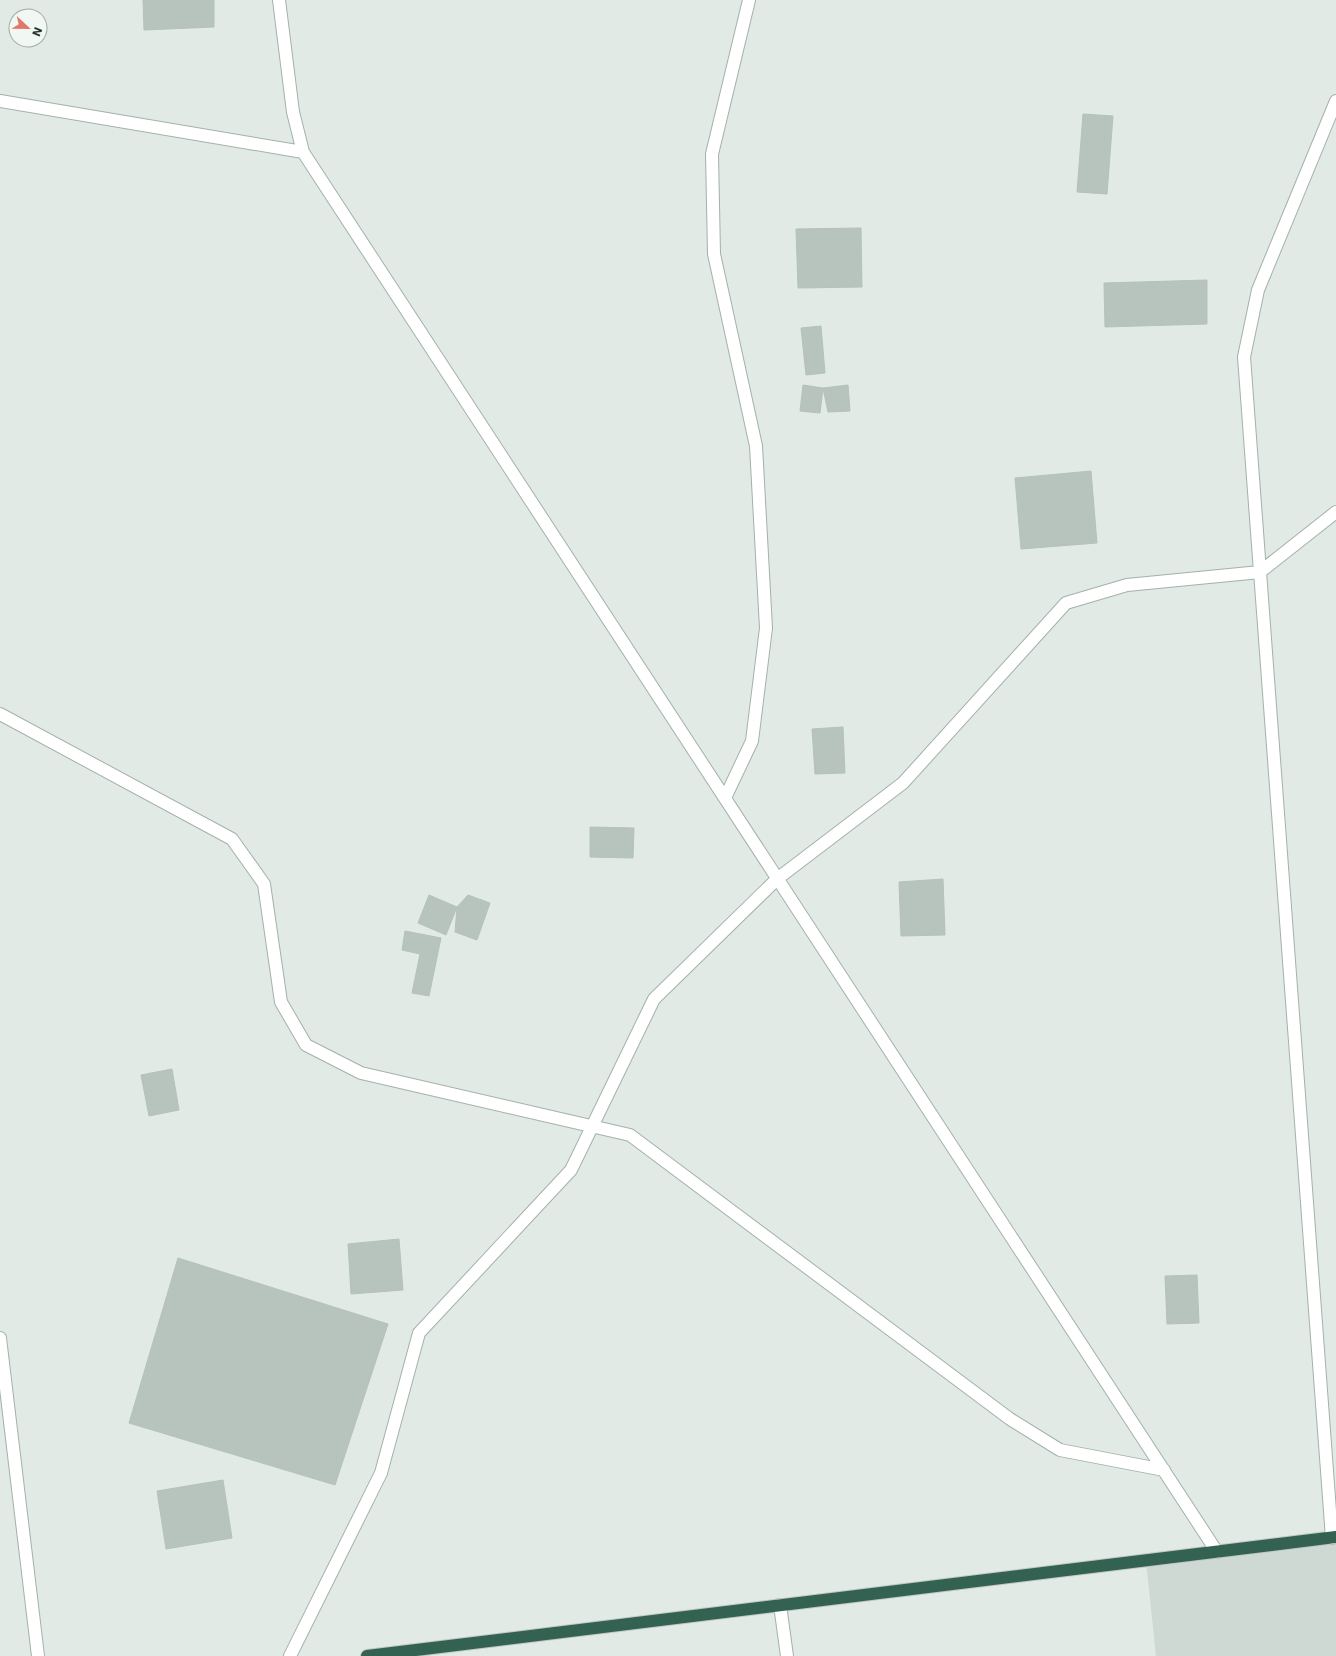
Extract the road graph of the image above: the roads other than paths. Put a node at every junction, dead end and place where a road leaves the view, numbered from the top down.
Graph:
1 (279, 0) edge
2 (749, 0) edge
3 (0, 101) edge
4 (1336, 101) edge
5 (302, 152) junction
6 (1336, 512) edge
7 (1260, 572) junction
8 (0, 714) edge
9 (725, 798) junction
10 (778, 879) junction
11 (592, 1127) junction
12 (0, 1338) edge
13 (1164, 1470) junction
14 (1334, 1538) edge
15 (1217, 1552) junction
16 (780, 1605) junction
17 (38, 1656) edge
18 (290, 1656) edge
19 (367, 1656) edge
20 (787, 1656) edge

1 - 5 street
2 - 9 street
3 - 5 street
4 - 7 street
5 - 9 street
6 - 7 street
7 - 10 street
7 - 14 street
8 - 11 street
9 - 10 street
10 - 11 street
10 - 13 street
11 - 13 street
11 - 18 street
12 - 17 street
13 - 15 street
14 - 15 highway
15 - 16 highway
16 - 19 highway
16 - 20 street

